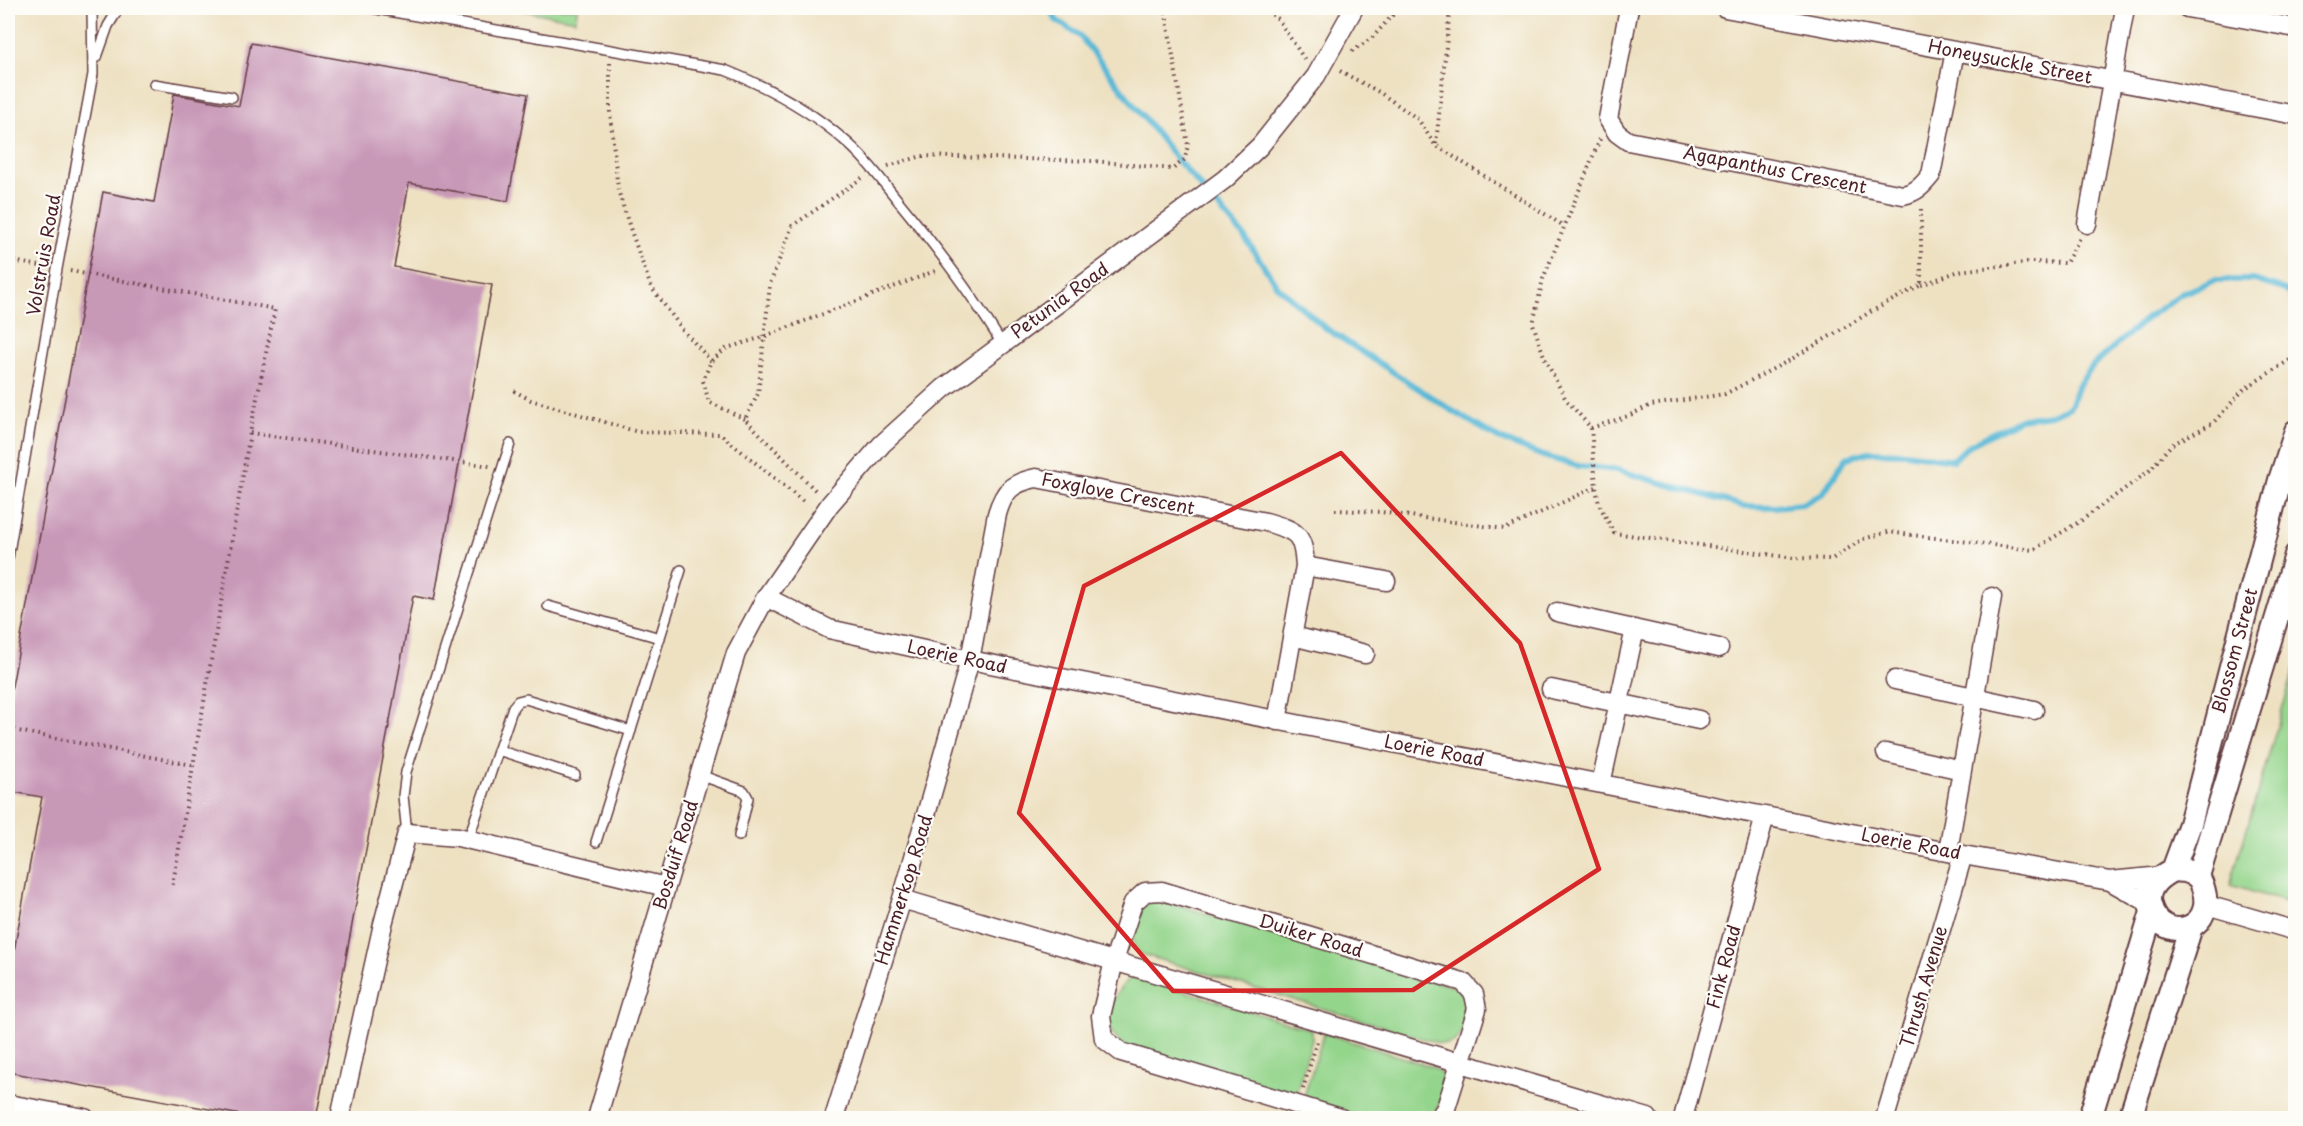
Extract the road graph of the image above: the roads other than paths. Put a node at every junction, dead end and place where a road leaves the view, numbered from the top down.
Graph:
1 (92, 8) edge
2 (119, 8) edge
3 (371, 8) edge
4 (1354, 8) edge
5 (1629, 8) edge
6 (1725, 8) edge
7 (2125, 8) edge
8 (2187, 8) edge
9 (2295, 28) edge
10 (1955, 51) junction
11 (95, 65) junction
12 (2112, 82) junction
13 (154, 84) dead end
14 (232, 97) dead end
15 (2295, 115) edge
16 (2087, 224) road end
17 (1002, 344) junction
18 (2295, 431) edge
19 (510, 444) dead end
20 (2288, 482) edge
21 (2295, 555) edge
22 (8, 558) edge
23 (1305, 566) junction
24 (681, 570) dead end
25 (1386, 581) dead end
26 (766, 597) junction
27 (1992, 597) dead end
28 (548, 606) dead end
29 (1557, 612) dead end
30 (1635, 629) junction
31 (1293, 636) junction
32 (660, 638) junction
33 (1719, 648) dead end
34 (1365, 654) dead end
35 (970, 660) junction
36 (1895, 680) dead end
37 (1551, 689) dead end
38 (1974, 698) junction
39 (1619, 702) junction
40 (2034, 711) dead end
41 (1699, 720) dead end
42 (1277, 721) junction
43 (631, 731) junction
44 (498, 750) junction
45 (1886, 753) dead end
46 (1962, 770) junction
47 (575, 775) dead end
48 (700, 775) junction
49 (1601, 784) junction
50 (1766, 816) junction
51 (407, 833) junction
52 (739, 836) dead end
53 (468, 840) junction
54 (596, 842) dead end
55 (1955, 853) junction
56 (2167, 873) junction
57 (2198, 876) junction
58 (2110, 881) junction
59 (666, 887) junction
60 (902, 899) junction
61 (2207, 905) junction
62 (2150, 908) junction
63 (2191, 927) junction
64 (2295, 931) edge
65 (1114, 960) junction
66 (1461, 1065) junction
67 (8, 1104) edge
68 (85, 1119) edge
69 (340, 1119) edge
70 (597, 1119) edge
71 (834, 1119) edge
72 (1341, 1119) edge
73 (1439, 1119) edge
74 (1648, 1119) edge
75 (1683, 1119) edge
76 (1885, 1119) edge
77 (2090, 1119) edge
78 (2130, 1119) edge

1 - 11 lane, Volstruis Road
2 - 11 lane, Volstruis Road
3 - 17 lane
4 - 17 street, Petunia Road
5 - 10 street, Agapanthus Crescent
6 - 10 street, Honeysuckle Street
7 - 12 street
8 - 9 street
10 - 12 street, Honeysuckle Street
11 - 22 lane, Volstruis Road
12 - 15 street, Honeysuckle Street
12 - 16 street
13 - 14 lane
17 - 26 street, Petunia Road
18 - 20 street, Blossom Street
19 - 51 lane
20 - 56 street, Blossom Street
21 - 57 street, Blossom Street
23 - 25 street
23 - 31 street, Foxglove Crescent
23 - 35 street, Foxglove Crescent
24 - 32 lane
26 - 35 street, Loerie Road
26 - 48 street, Bosduif Road
27 - 38 street, Thrush Avenue
28 - 32 lane
29 - 30 street
30 - 33 street
30 - 39 street
31 - 34 street
31 - 42 street, Foxglove Crescent
32 - 43 lane
35 - 42 street, Loerie Road
35 - 60 street, Hammerkop Road
36 - 38 street
37 - 39 street
38 - 40 street
38 - 46 street, Thrush Avenue
39 - 41 street
39 - 49 street
42 - 49 street, Loerie Road
43 - 44 lane
43 - 54 lane
44 - 47 lane
44 - 53 lane
45 - 46 street
46 - 55 street, Thrush Avenue
48 - 52 lane
48 - 59 street, Bosduif Road
49 - 50 street, Loerie Road
50 - 55 street, Loerie Road
50 - 75 street, Fink Road
51 - 53 street
51 - 69 street
53 - 59 street
55 - 58 street, Loerie Road
55 - 76 street, Thrush Avenue
56 - 57 street
56 - 58 street, Loerie Road
56 - 62 street
57 - 61 street
58 - 62 street, Loerie Road
59 - 70 street, Bosduif Road
60 - 65 street
60 - 71 street, Hammerkop Road
61 - 63 street
61 - 64 street
62 - 63 street
62 - 77 street
63 - 78 street
65 - 66 street
65 - 66 street, Duiker Road
65 - 72 street, Duiker Road
66 - 73 street, Duiker Road
66 - 74 street
67 - 68 street

